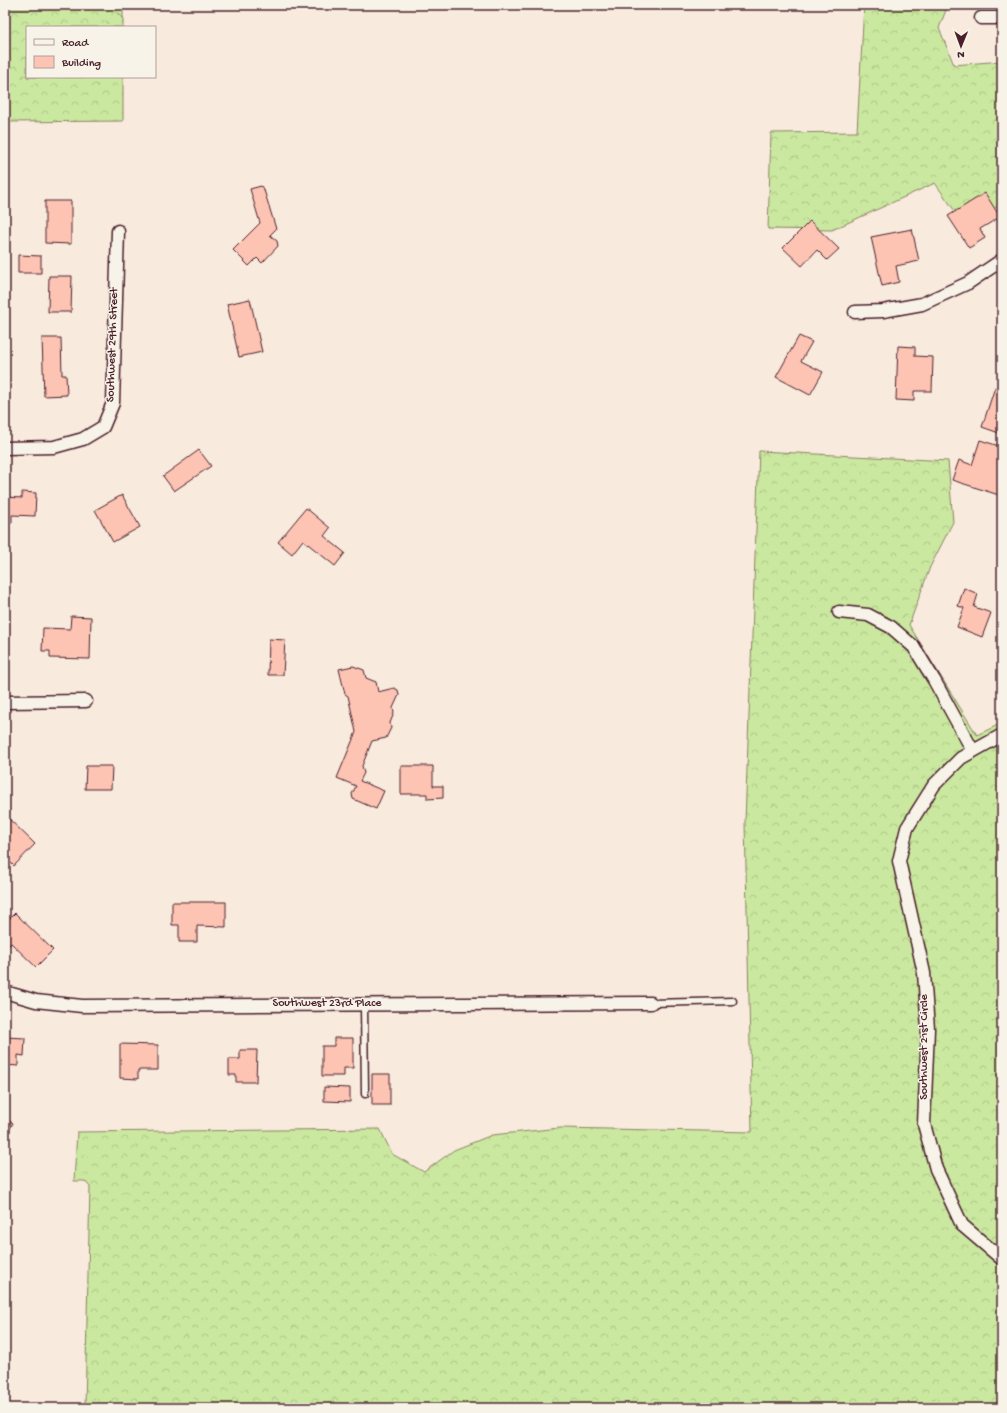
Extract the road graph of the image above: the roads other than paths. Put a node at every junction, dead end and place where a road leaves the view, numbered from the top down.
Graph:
1 (981, 18) dead end
2 (1002, 18) edge
3 (118, 231) dead end
4 (1002, 260) edge
5 (856, 312) dead end
6 (5, 448) edge
7 (839, 612) dead end
8 (86, 701) dead end
9 (5, 702) edge
10 (1002, 735) edge
11 (973, 751) junction
12 (5, 992) edge
13 (733, 1001) dead end
14 (651, 1003) joint
15 (364, 1004) junction
16 (365, 1094) dead end
17 (1002, 1259) edge

1 - 2 street
3 - 6 street, Southwest 29th Street
4 - 5 street
7 - 11 street
8 - 9 street
10 - 11 street, Southwest 21st Circle
11 - 17 street, Southwest 21st Circle
12 - 15 street, Southwest 23rd Place
13 - 14 lane
14 - 15 street, Southwest 23rd Place
15 - 16 lane

